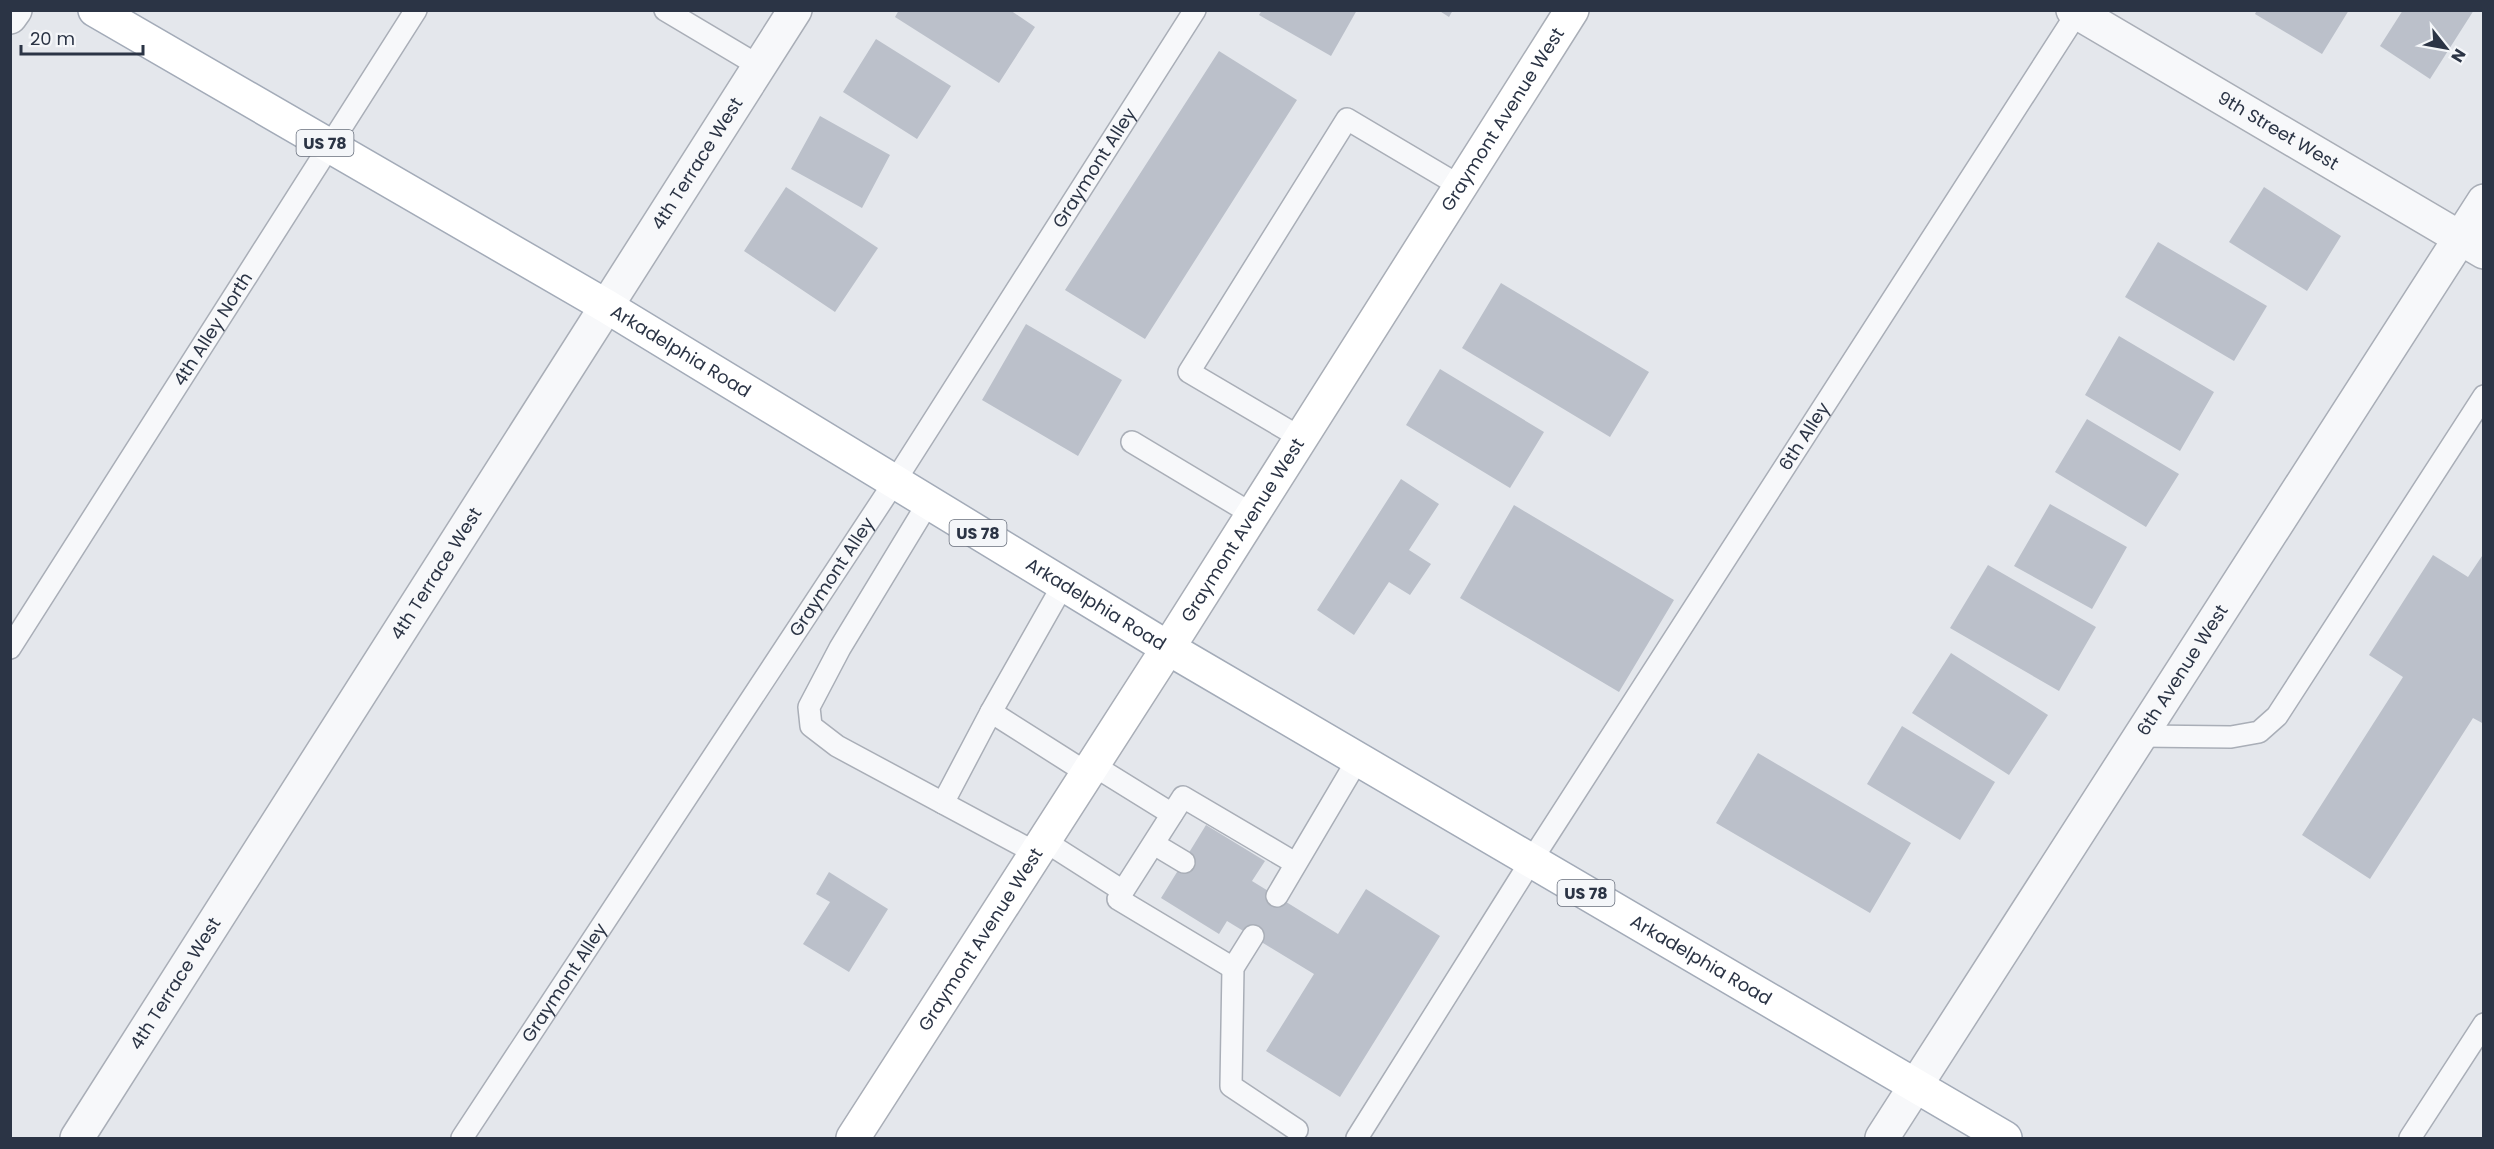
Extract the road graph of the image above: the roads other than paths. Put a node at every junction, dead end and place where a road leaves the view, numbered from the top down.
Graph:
1 (15, 10) edge
2 (95, 10) edge
3 (417, 10) edge
4 (665, 10) edge
5 (795, 10) edge
6 (1195, 10) edge
7 (1572, 10) edge
8 (2076, 11) edge
9 (10, 17) edge
10 (759, 66) junction
11 (331, 146) junction
12 (1460, 186) junction
13 (2484, 201) edge
14 (2472, 245) edge
15 (606, 306) junction
16 (2484, 396) edge
17 (1301, 438) junction
18 (1132, 442) dead end
19 (895, 481) junction
20 (928, 503) junction
21 (1252, 514) junction
22 (1063, 585) junction
23 (10, 648) edge
24 (1168, 648) junction
25 (991, 712) junction
26 (2141, 736) junction
27 (1358, 759) junction
28 (1090, 769) junction
29 (944, 803) junction
30 (1172, 814) junction
31 (1154, 844) junction
32 (1040, 847) junction
33 (1531, 861) junction
34 (1184, 862) dead end
35 (1296, 863) junction
36 (1123, 891) junction
37 (1277, 896) dead end
38 (1253, 936) dead end
39 (1233, 968) junction
40 (2484, 1024) edge
41 (1916, 1086) junction
42 (1297, 1130) dead end
43 (77, 1138) edge
44 (462, 1138) edge
45 (853, 1138) edge
46 (1357, 1138) edge
47 (1882, 1138) edge
48 (2005, 1138) edge
49 (2410, 1138) edge

1 - 9 street
2 - 11 main road, Arkadelphia Road / US 78
3 - 11 lane, 4th Alley North
4 - 10 lane
5 - 10 street, 4th Terrace West
6 - 19 lane, Graymont Alley
7 - 12 main road, Graymont Avenue West
8 - 14 street, 9th Street West
8 - 33 lane, 6th Alley
10 - 15 street, 4th Terrace West
11 - 15 main road, Arkadelphia Road / US 78
11 - 23 lane, 4th Alley North
12 - 17 main road, Graymont Avenue West
12 - 17 lane
13 - 14 street, 6th Avenue West
14 - 26 street, 6th Avenue West
15 - 19 main road, Arkadelphia Road / US 78
15 - 43 street, 4th Terrace West
16 - 26 lane
17 - 21 main road, Graymont Avenue West
18 - 21 lane
19 - 20 main road, Arkadelphia Road / US 78
19 - 44 lane, Graymont Alley
20 - 22 main road, Arkadelphia Road / US 78
20 - 29 lane
21 - 24 main road, Graymont Avenue West
22 - 24 main road, Arkadelphia Road / US 78
22 - 25 lane
24 - 27 main road, Arkadelphia Road / US 78
24 - 28 main road, Graymont Avenue West
25 - 28 lane
25 - 29 lane
26 - 41 street, 6th Avenue West
27 - 33 main road, Arkadelphia Road / US 78
27 - 35 lane
28 - 30 lane
28 - 32 main road, Graymont Avenue West
29 - 32 lane
30 - 31 lane
30 - 35 lane
31 - 34 lane
31 - 36 lane
32 - 36 lane
32 - 45 main road, Graymont Avenue West
33 - 41 main road, Arkadelphia Road / US 78
33 - 46 lane, 6th Alley
35 - 37 lane
36 - 39 lane
38 - 39 lane
39 - 42 lane
40 - 49 lane
41 - 47 street, 6th Avenue West
41 - 48 main road, Arkadelphia Road / US 78

